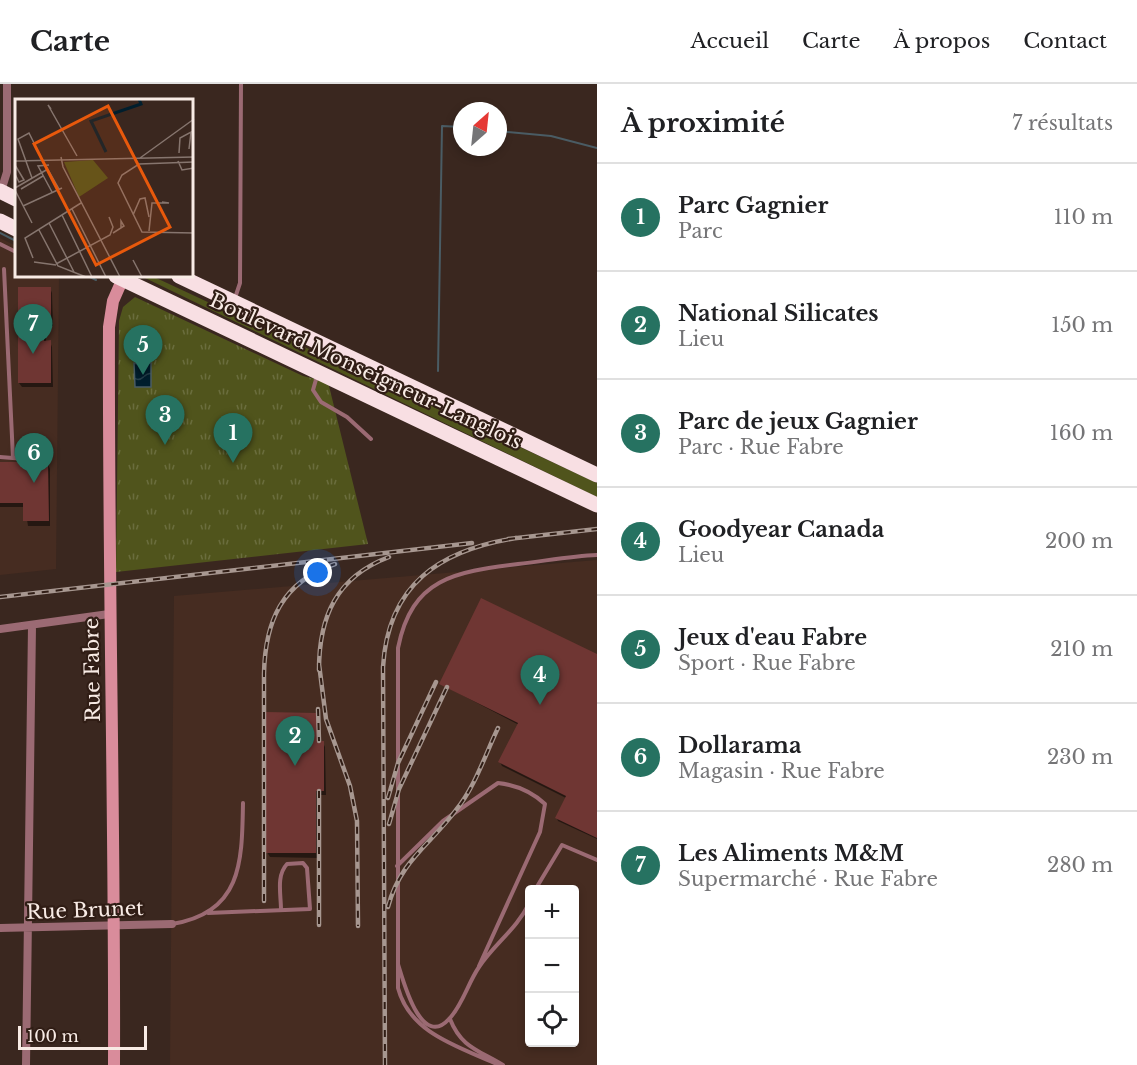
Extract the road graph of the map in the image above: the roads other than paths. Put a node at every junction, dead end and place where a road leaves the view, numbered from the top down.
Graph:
1 (7, 84) edge
2 (241, 84) edge
3 (1, 191) edge
4 (15, 198) edge
5 (0, 221) edge
6 (15, 228) edge
7 (0, 244) edge
8 (15, 252) edge
9 (4, 269) dead end
10 (121, 278) edge
11 (123, 278) edge
12 (183, 278) edge
13 (2, 291) edge
14 (233, 302) junction
15 (319, 372) junction
16 (371, 439) dead end
17 (0, 457) edge
18 (13, 458) junction
19 (38, 460) dead end
20 (597, 475) edge
21 (597, 505) edge
22 (597, 555) edge
23 (109, 615) junction
24 (32, 626) junction
25 (0, 629) edge
26 (243, 803) dead end
27 (597, 860) edge
28 (397, 866) junction
29 (538, 885) edge
30 (281, 910) junction
31 (525, 912) edge
32 (208, 914) junction
33 (172, 924) joint
34 (115, 926) junction
35 (0, 928) edge
36 (30, 929) junction
37 (397, 959) junction
38 (479, 966) junction
39 (450, 1019) junction
40 (26, 1065) edge
41 (114, 1065) edge
42 (501, 1065) edge

1 - 3 street
2 - 14 lane
3 - 4 highway
5 - 6 highway
7 - 8 lane
9 - 13 lane
10 - 23 street, Rue Fabre
11 - 15 highway, Boulevard Monseigneur-Langlois
12 - 14 highway, Boulevard Monseigneur-Langlois
13 - 18 lane
14 - 20 highway, Boulevard Monseigneur-Langlois
15 - 16 lane
15 - 21 highway, Boulevard Monseigneur-Langlois
17 - 18 lane
18 - 19 lane
22 - 28 lane
23 - 24 street
23 - 34 street, Rue Fabre
24 - 25 street
24 - 36 street
26 - 32 lane
27 - 29 lane
28 - 37 lane
28 - 38 lane
30 - 30 lane
30 - 32 lane
31 - 38 lane
32 - 33 lane
33 - 34 street, Rue Brunet
34 - 36 street, Rue Brunet
34 - 41 street, Rue Fabre
35 - 36 street, Rue Brunet
36 - 40 street
37 - 39 lane
37 - 42 lane
38 - 39 lane
39 - 42 lane

